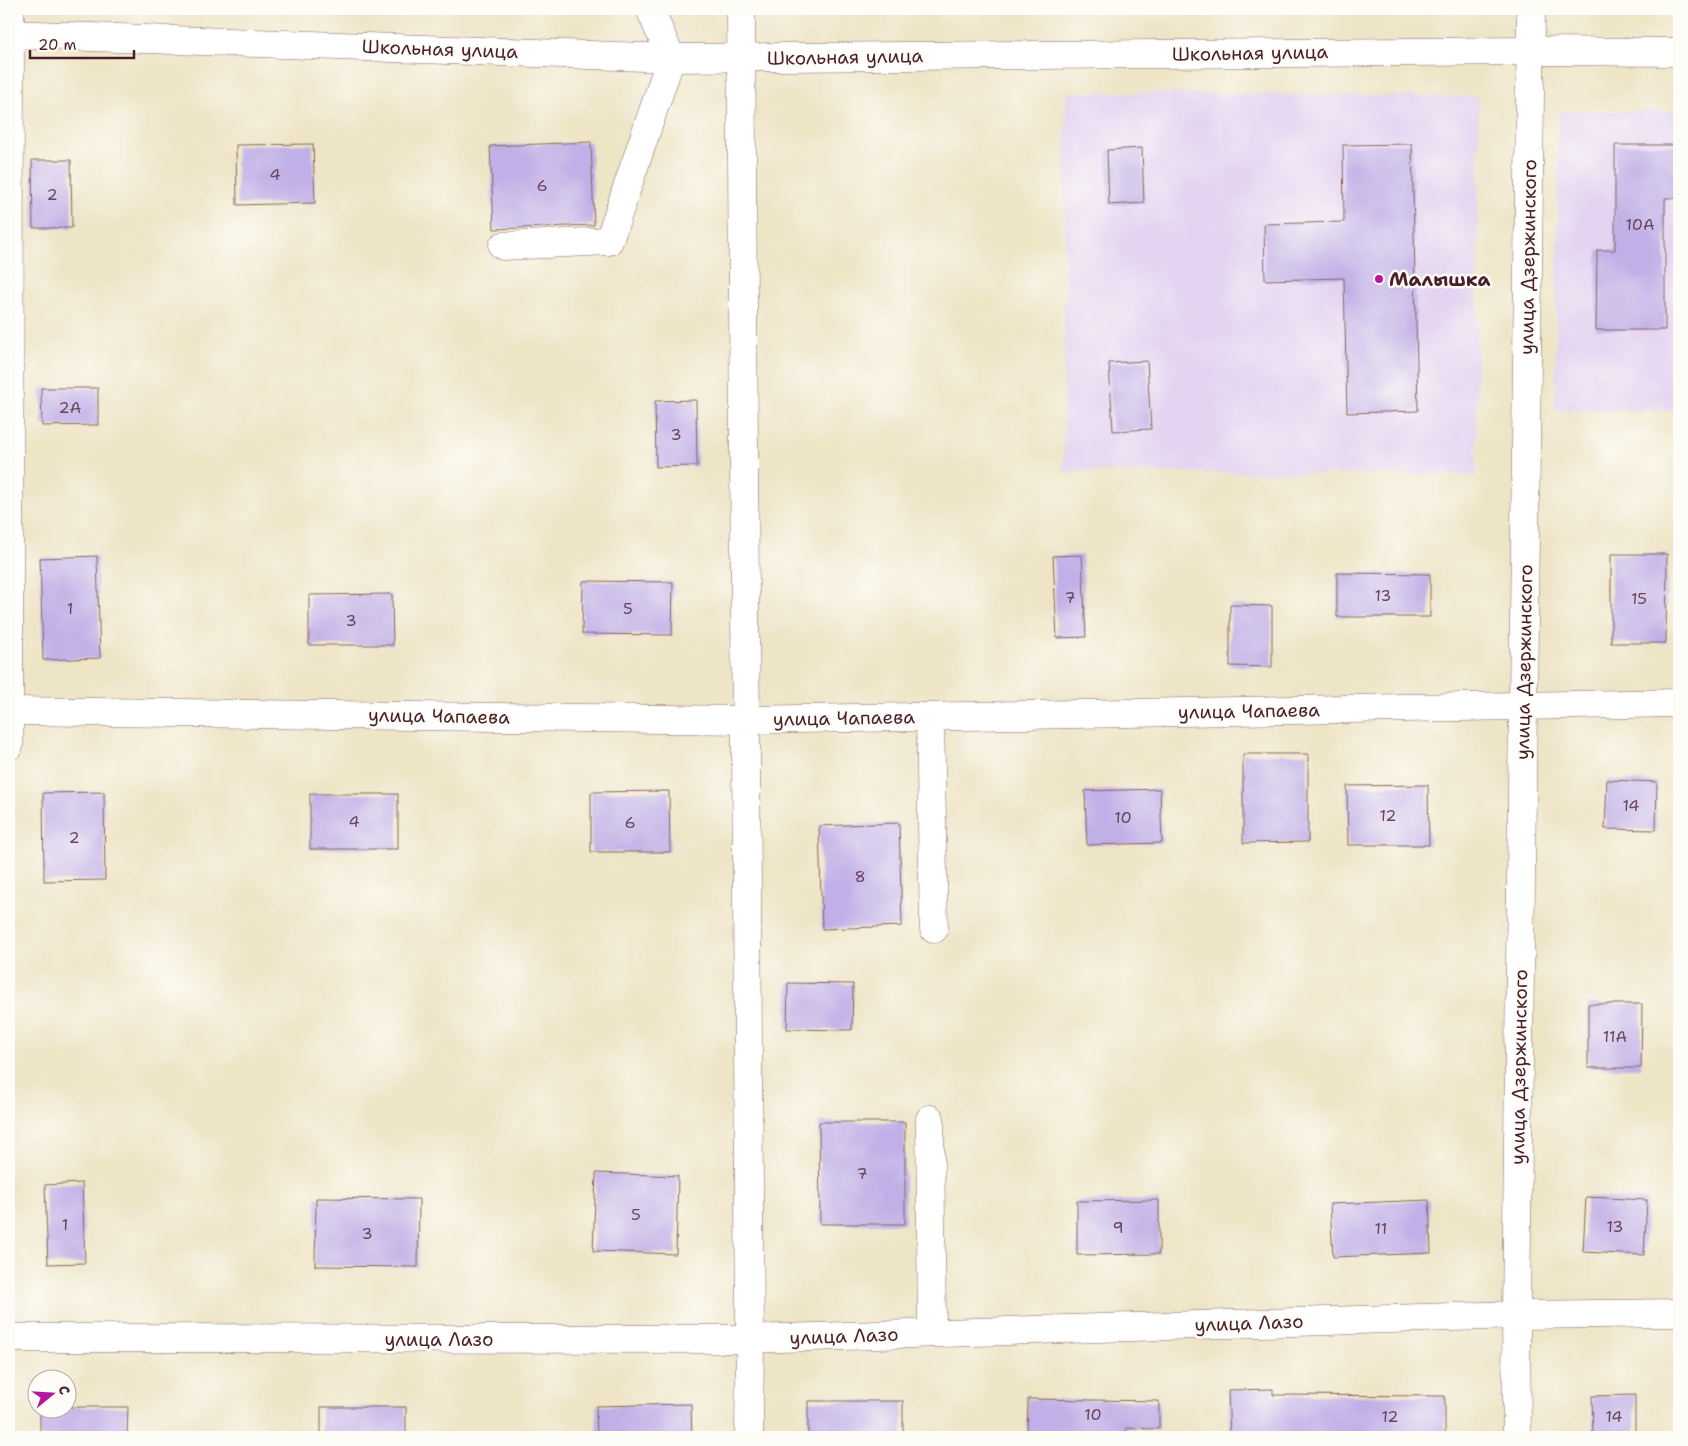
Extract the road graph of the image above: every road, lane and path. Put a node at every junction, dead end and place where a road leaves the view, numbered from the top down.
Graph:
1 (650, 9) edge
2 (741, 9) edge
3 (1531, 9) edge
4 (10, 21) edge
5 (1530, 51) junction
6 (1679, 52) edge
7 (671, 58) junction
8 (742, 58) junction
9 (503, 246) dead end
10 (1679, 704) edge
11 (1524, 706) junction
12 (9, 711) edge
13 (930, 717) junction
14 (746, 720) junction
15 (9, 746) edge
16 (934, 929) dead end
17 (930, 1119) dead end
18 (1679, 1312) edge
19 (1516, 1315) junction
20 (932, 1333) junction
21 (9, 1338) edge
22 (750, 1339) junction
23 (749, 1437) edge
24 (1517, 1437) edge

1 - 7 street
2 - 8 street
3 - 5 street, улица Дзержинского
4 - 7 street, Школьная улица
4 - 12 street
5 - 6 street, Школьная улица
5 - 8 street, Школьная улица
5 - 11 street, улица Дзержинского
7 - 8 street, Школьная улица
7 - 9 street
8 - 14 street
10 - 11 street, улица Чапаева
11 - 13 street, улица Чапаева
11 - 19 street, улица Дзержинского
12 - 14 street, улица Чапаева
12 - 15 street
13 - 14 street, улица Чапаева
13 - 16 street
14 - 22 street
17 - 20 street
18 - 19 street, улица Лазо
19 - 20 street, улица Лазо
19 - 24 street, улица Дзержинского
20 - 22 street, улица Лазо
21 - 22 street, улица Лазо
22 - 23 street

